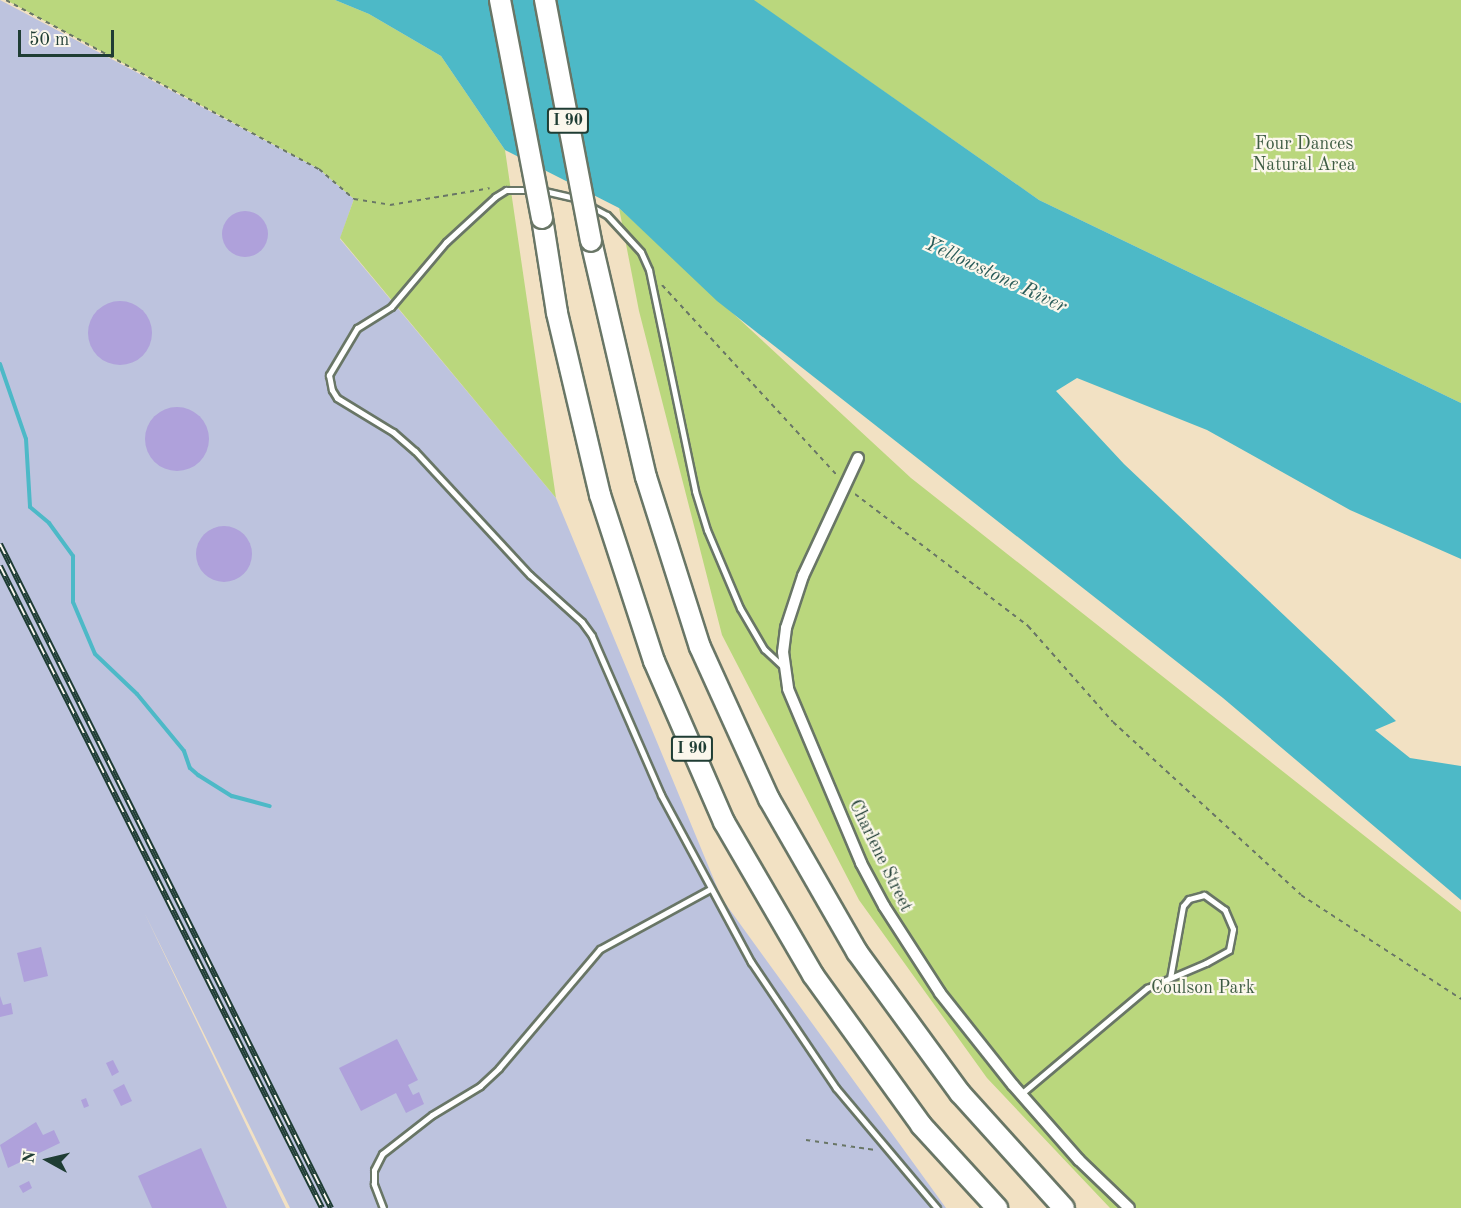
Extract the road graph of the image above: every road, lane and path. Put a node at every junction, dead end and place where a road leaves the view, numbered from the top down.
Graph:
1 (6, 0) edge
2 (500, 0) edge
3 (545, 0) edge
4 (499, 187) dead end
5 (649, 270) junction
6 (858, 458) dead end
7 (847, 485) junction
8 (786, 669) junction
9 (710, 889) junction
10 (1170, 978) junction
11 (1461, 999) edge
12 (1021, 1094) junction
13 (806, 1140) dead end
14 (890, 1152) junction
15 (382, 1208) edge
16 (937, 1208) edge
17 (997, 1208) edge
18 (1064, 1208) edge
19 (1129, 1208) edge

1 - 4 path
2 - 17 highway, I 90, bridge
3 - 18 highway, I 90, bridge
5 - 7 path
5 - 8 lane
5 - 9 lane
6 - 7 street, Charlene Street
7 - 8 street, Charlene Street
7 - 11 path
8 - 12 street, Charlene Street
9 - 14 lane
9 - 15 lane
10 - 10 lane
10 - 12 lane
12 - 19 street, Charlene Street
13 - 14 path
14 - 16 lane

